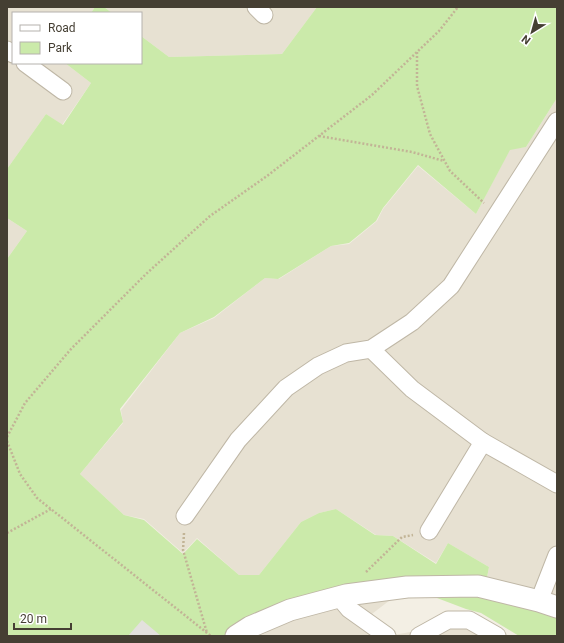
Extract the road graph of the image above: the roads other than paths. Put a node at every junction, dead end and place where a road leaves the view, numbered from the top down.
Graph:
1 (26, 64) edge
2 (63, 91) dead end
3 (557, 122) edge
4 (371, 349) junction
5 (483, 442) junction
6 (557, 484) edge
7 (185, 516) road end
8 (429, 531) road end
9 (557, 555) edge
10 (342, 596) junction
11 (548, 604) edge
12 (236, 636) edge
13 (387, 636) edge
14 (419, 636) edge
15 (497, 636) edge

1 - 2 street
3 - 4 street
4 - 5 street
4 - 7 street
5 - 6 street
5 - 8 street
9 - 11 street
10 - 11 street
10 - 12 street
10 - 13 street
14 - 15 street

